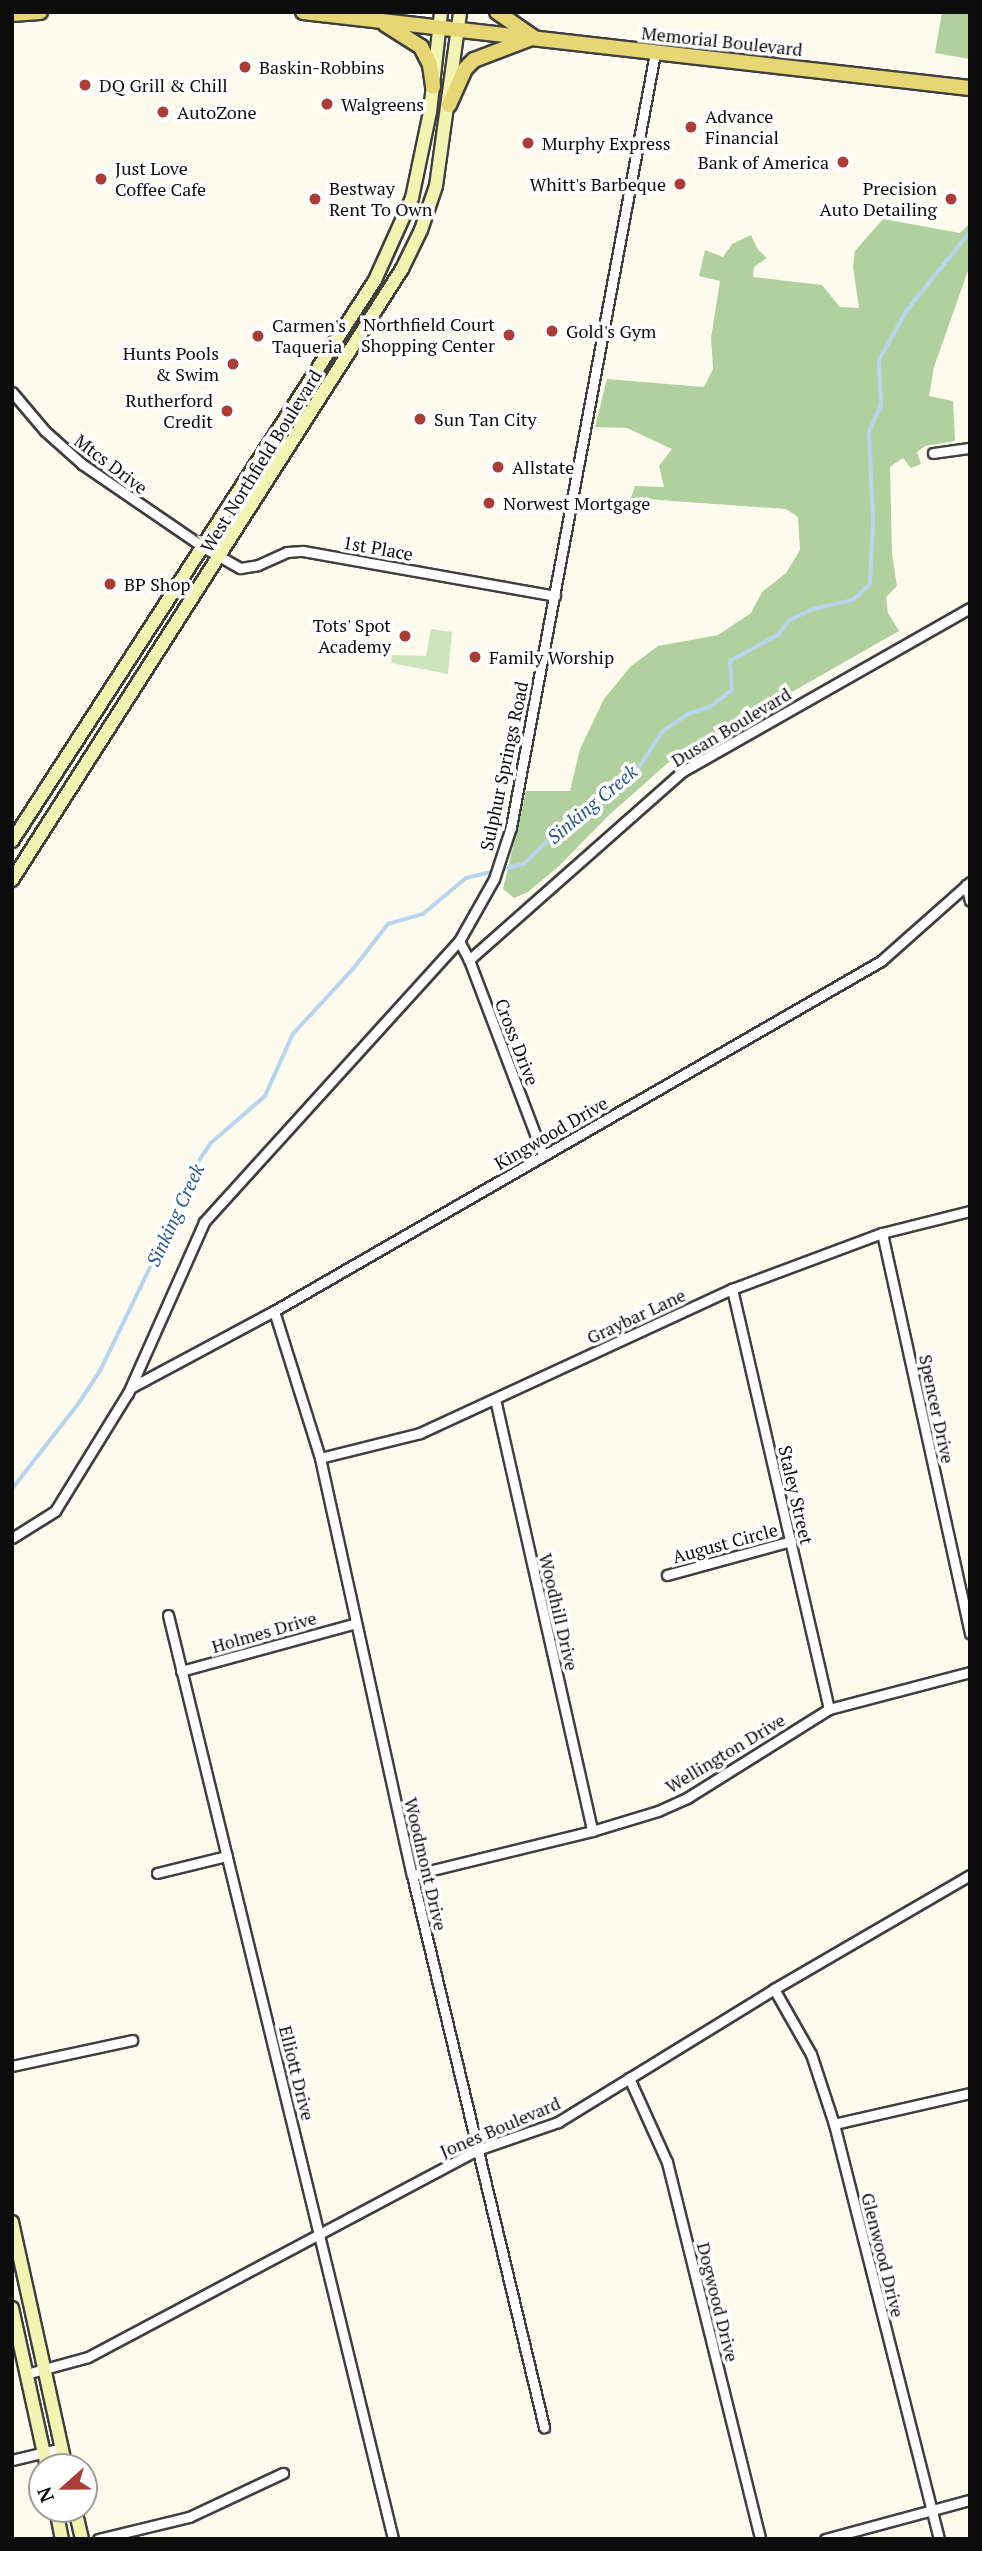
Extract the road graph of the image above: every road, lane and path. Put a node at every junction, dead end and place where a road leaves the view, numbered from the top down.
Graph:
1 (40, 12) edge
2 (303, 12) edge
3 (397, 12) edge
4 (460, 12) edge
5 (497, 12) edge
6 (12, 15) edge
7 (441, 19) edge
8 (377, 20) junction
9 (458, 29) junction
10 (534, 38) junction
11 (654, 52) junction
12 (433, 87) junction
13 (970, 88) edge
14 (449, 105) junction
15 (12, 392) edge
16 (970, 448) edge
17 (933, 453) dead end
18 (203, 547) junction
19 (221, 558) junction
20 (555, 596) junction
21 (970, 608) edge
22 (15, 836) edge
23 (37, 844) junction
24 (12, 880) edge
25 (968, 884) edge
26 (970, 901) edge
27 (458, 941) junction
28 (469, 960) junction
29 (543, 1155) junction
30 (970, 1211) edge
31 (882, 1233) junction
32 (732, 1289) junction
33 (274, 1311) junction
34 (132, 1387) junction
35 (495, 1399) junction
36 (320, 1458) junction
37 (12, 1538) edge
38 (791, 1541) junction
39 (667, 1575) dead end
40 (167, 1615) dead end
41 (356, 1623) junction
42 (970, 1633) edge
43 (181, 1671) junction
44 (970, 1672) edge
45 (829, 1709) junction
46 (592, 1831) junction
47 (227, 1856) junction
48 (157, 1874) dead end
49 (412, 1875) junction
50 (970, 1875) edge
51 (774, 1989) junction
52 (132, 2040) dead end
53 (12, 2066) edge
54 (629, 2078) junction
55 (970, 2093) edge
56 (834, 2124) junction
57 (477, 2150) junction
58 (12, 2222) edge
59 (321, 2232) junction
60 (12, 2308) edge
61 (45, 2370) junction
62 (26, 2374) junction
63 (544, 2427) dead end
64 (62, 2448) junction
65 (43, 2452) junction
66 (63, 2453) edge
67 (12, 2459) edge
68 (283, 2473) dead end
69 (970, 2500) edge
70 (931, 2510) junction
71 (98, 2539) edge
72 (394, 2539) edge
73 (760, 2539) edge
74 (825, 2539) edge
75 (939, 2539) edge

1 - 6 main road
2 - 8 main road, Memorial Boulevard
3 - 8 main road
4 - 9 main road, West Northfield Boulevard
5 - 10 main road
7 - 8 main road, Memorial Boulevard
7 - 9 main road, Memorial Boulevard
7 - 12 main road, West Northfield Boulevard
8 - 12 main road
9 - 10 main road, Memorial Boulevard
9 - 14 main road, West Northfield Boulevard
10 - 11 main road, Memorial Boulevard
10 - 14 main road
11 - 13 main road, Memorial Boulevard
11 - 20 street, Sulphur Springs Road
12 - 18 main road, West Northfield Boulevard
14 - 19 main road, West Northfield Boulevard
15 - 18 street, Mtcs Drive
16 - 17 street
18 - 19 street, 1st Place
18 - 22 main road, West Northfield Boulevard
19 - 20 street, 1st Place
19 - 23 main road, West Northfield Boulevard
20 - 27 street, Sulphur Springs Road
21 - 28 street, Dusan Boulevard
22 - 23 main road
23 - 24 main road, West Northfield Boulevard
25 - 26 street
25 - 29 street, Kingwood Drive
27 - 28 street, Cross Drive
27 - 34 street, Sulphur Springs Road
28 - 29 street, Cross Drive
29 - 33 street, Kingwood Drive
30 - 31 street, Graybar Lane
31 - 32 street, Graybar Lane
31 - 42 street, Spencer Drive
32 - 35 street, Graybar Lane
32 - 38 street, Staley Street
33 - 34 street, Kingwood Drive
33 - 36 street, Woodmont Drive
34 - 37 street, Sulphur Springs Road
35 - 36 street, Graybar Lane
35 - 46 street, Woodhill Drive
36 - 41 street, Woodmont Drive
38 - 39 street, August Circle
38 - 45 street, Staley Street
40 - 43 street, Elliott Drive
41 - 43 street, Holmes Drive
41 - 49 street, Woodmont Drive
43 - 47 street, Elliott Drive
44 - 45 street, Wellington Drive
45 - 46 street, Wellington Drive
46 - 49 street, Wellington Drive
47 - 48 street
47 - 59 street, Elliott Drive
49 - 57 street, Woodmont Drive
50 - 51 street, Jones Boulevard
51 - 54 street, Jones Boulevard
51 - 56 street, Glenwood Drive
52 - 53 street
54 - 57 street, Jones Boulevard
54 - 73 street, Dogwood Drive
55 - 56 street
56 - 70 street, Glenwood Drive
57 - 59 street, Jones Boulevard
57 - 63 street, Woodmont Drive
58 - 61 main road
59 - 61 street, Jones Boulevard
59 - 72 street, Elliott Drive
60 - 62 main road
61 - 62 street, Jones Boulevard
61 - 64 main road
62 - 65 main road
64 - 65 street
64 - 66 main road
65 - 67 street
68 - 71 street
69 - 70 street
70 - 74 street
70 - 75 street, Glenwood Drive

